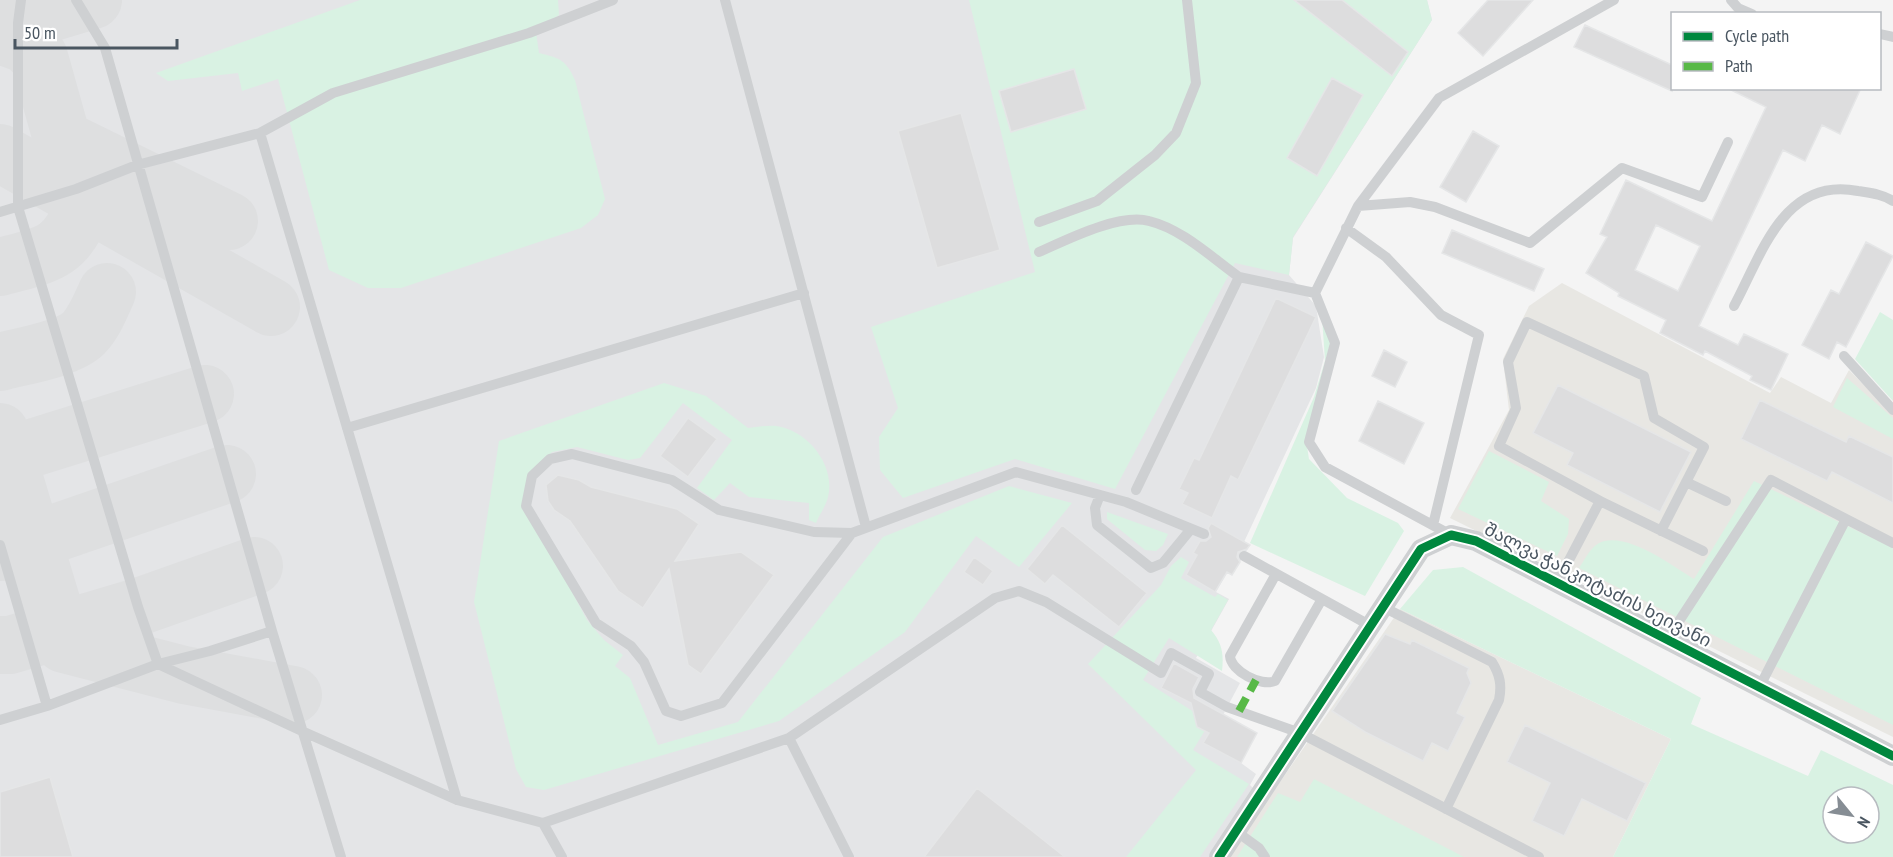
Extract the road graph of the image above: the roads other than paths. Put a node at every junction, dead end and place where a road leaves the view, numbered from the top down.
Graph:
1 (21, 0) edge
2 (76, 0) edge
3 (613, 0) edge
4 (725, 0) edge
5 (1187, 0) edge
6 (1614, 0) edge
7 (1731, 0) edge
8 (1747, 12) edge
9 (260, 133) junction
10 (1728, 142) dead end
11 (137, 165) junction
12 (1893, 201) edge
13 (1358, 206) junction
14 (18, 207) junction
15 (0, 212) edge
16 (1039, 222) dead end
17 (1346, 228) junction
18 (1039, 252) dead end
19 (1239, 277) junction
20 (804, 293) junction
21 (1315, 293) junction
22 (1734, 306) dead end
23 (1844, 356) dead end
24 (1893, 410) edge
25 (347, 428) junction
26 (1686, 482) junction
27 (1136, 490) dead end
28 (1101, 495) junction
29 (1600, 501) junction
30 (1726, 501) dead end
31 (1846, 519) junction
32 (1433, 525) junction
33 (866, 527) junction
34 (1191, 529) junction
35 (1661, 531) junction
36 (852, 533) junction
37 (1204, 534) dead end
38 (1451, 534) junction
39 (1893, 543) edge
40 (0, 545) edge
41 (1703, 551) dead end
42 (1244, 556) dead end
43 (1276, 574) junction
44 (1557, 583) junction
45 (1322, 599) junction
46 (1383, 607) junction
47 (1371, 626) junction
48 (272, 631) junction
49 (1668, 638) junction
50 (158, 664) junction
51 (1761, 686) junction
52 (47, 706) junction
53 (0, 720) edge
54 (304, 732) junction
55 (1300, 733) junction
56 (789, 738) junction
57 (1893, 756) edge
58 (457, 800) junction
59 (1446, 808) junction
60 (543, 823) junction
61 (1237, 832) junction
62 (1531, 855) edge
63 (341, 857) edge
64 (562, 857) edge
65 (849, 857) edge
66 (1219, 857) edge
67 (1265, 857) edge

1 - 14 lane
2 - 11 lane
3 - 9 lane
4 - 20 lane
5 - 16 lane
6 - 13 lane
7 - 8 lane
9 - 11 lane
9 - 25 lane
10 - 13 lane
11 - 14 lane
11 - 48 lane
12 - 22 lane
13 - 17 lane
14 - 15 lane
14 - 50 lane
17 - 21 lane
17 - 32 lane
18 - 19 lane
19 - 21 lane
19 - 27 lane
20 - 25 lane
20 - 33 lane
21 - 32 lane
23 - 24 lane
25 - 58 lane
26 - 29 lane
26 - 30 lane
26 - 35 lane
28 - 33 lane
28 - 34 lane
28 - 34 lane
29 - 35 lane
29 - 44 lane
31 - 39 lane
31 - 49 lane
31 - 51 lane
32 - 38 lane
33 - 36 lane
34 - 37 lane
35 - 41 lane
36 - 36 lane
38 - 44 street, შალვა ჭანკოტაძის ხეივანი
38 - 46 street
40 - 52 lane
42 - 43 lane
43 - 45 lane
43 - 45 lane
44 - 49 street, შალვა ჭანკოტაძის ხეივანი
45 - 47 lane
46 - 47 street
46 - 59 lane
47 - 55 street
48 - 50 lane
48 - 54 lane
49 - 51 street, შალვა ჭანკოტაძის ხეივანი
50 - 52 lane
50 - 54 lane
51 - 57 street, შალვა ჭანკოტაძის ხეივანი
52 - 53 lane
54 - 58 lane
54 - 63 lane
55 - 56 lane
55 - 59 lane
55 - 61 street
56 - 60 lane
56 - 65 lane
58 - 60 lane
59 - 62 lane
60 - 64 lane
61 - 66 street
61 - 67 lane

